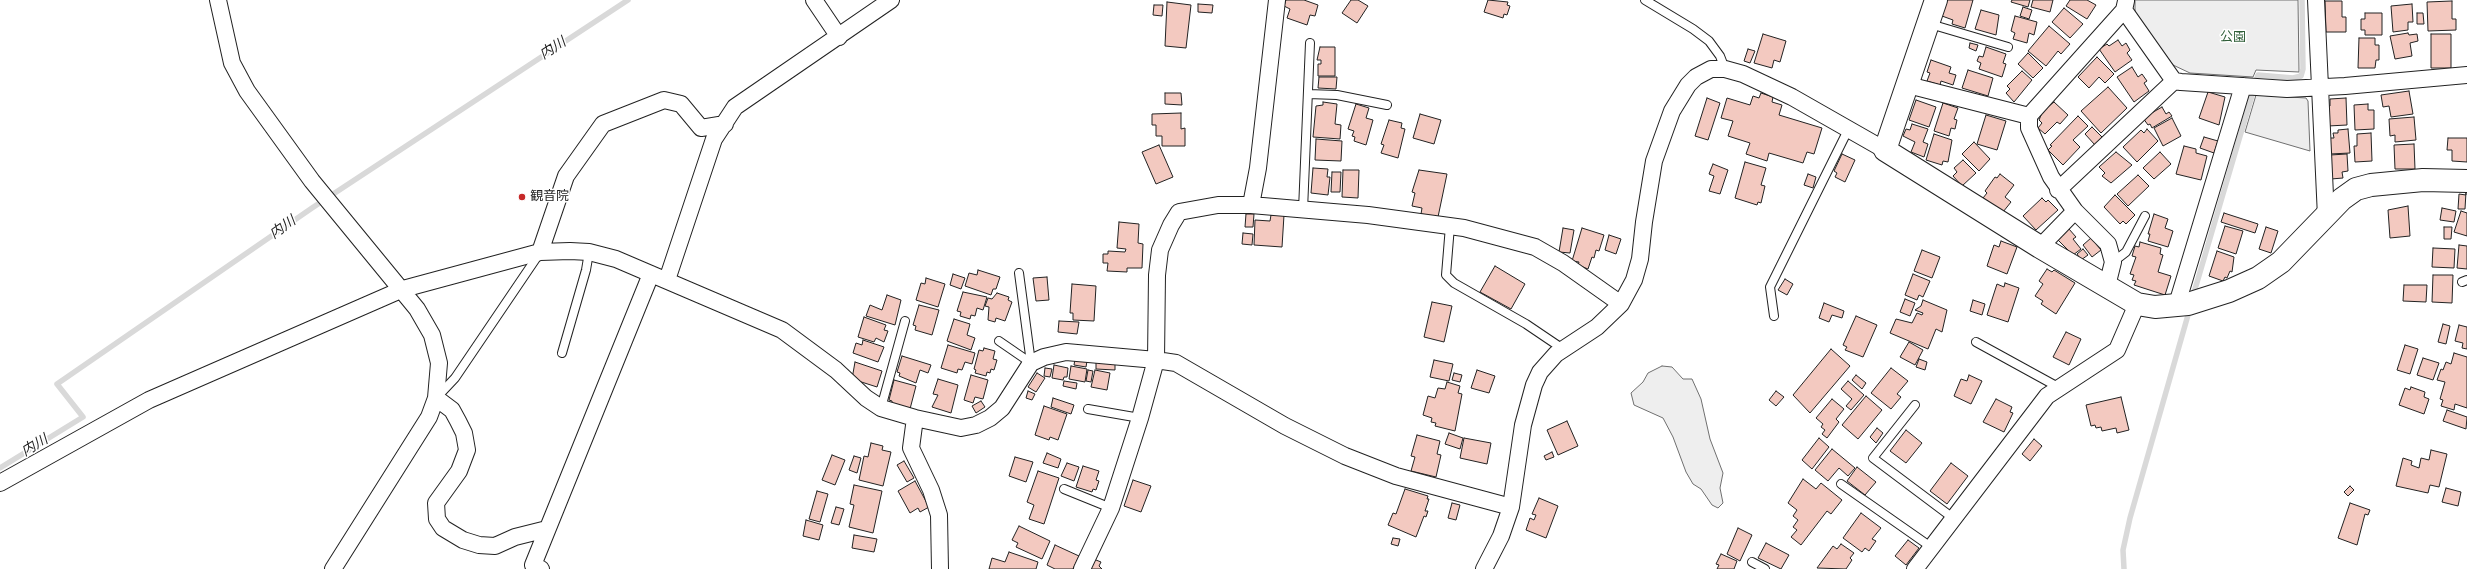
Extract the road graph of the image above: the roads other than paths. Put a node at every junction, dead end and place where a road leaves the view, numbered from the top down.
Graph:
1 (218, 0) edge
2 (814, 0) edge
3 (891, 0) edge
4 (1276, 0) edge
5 (1644, 0) edge
6 (1936, 0) edge
7 (2316, 0) edge
8 (2125, 5) edge
9 (1929, 24) junction
10 (838, 38) junction
11 (1310, 43) dead end
12 (2008, 47) dead end
13 (1725, 68) junction
14 (2467, 75) edge
15 (2174, 81) junction
16 (1908, 85) junction
17 (2243, 86) junction
18 (2319, 88) junction
19 (1308, 94) junction
20 (1387, 105) dead end
21 (2029, 116) junction
22 (725, 124) junction
23 (1848, 130) junction
24 (1885, 150) junction
25 (2467, 180) edge
26 (2058, 190) junction
27 (1251, 205) junction
28 (1303, 210) junction
29 (2075, 211) junction
30 (2145, 216) dead end
31 (2326, 217) junction
32 (1450, 226) junction
33 (2040, 247) junction
34 (540, 252) junction
35 (589, 252) junction
36 (2113, 262) junction
37 (1019, 273) dead end
38 (651, 274) junction
39 (667, 280) junction
40 (2106, 286) junction
41 (403, 290) junction
42 (1621, 304) junction
43 (2137, 304) junction
44 (2177, 304) junction
45 (1774, 316) dead end
46 (905, 321) dead end
47 (1000, 341) dead end
48 (1976, 342) dead end
49 (1563, 349) junction
50 (562, 353) dead end
51 (1156, 360) junction
52 (1031, 363) junction
53 (2058, 387) junction
54 (436, 398) junction
55 (1916, 405) dead end
56 (881, 408) junction
57 (1088, 409) dead end
58 (915, 418) junction
59 (1140, 418) junction
60 (0, 483) edge
61 (1841, 484) dead end
62 (1064, 490) dead end
63 (1512, 507) junction
64 (1111, 508) junction
65 (1953, 518) junction
66 (547, 529) junction
67 (1932, 547) junction
68 (1752, 562) dead end
69 (333, 569) edge
70 (541, 569) edge
71 (940, 569) edge
72 (1082, 569) edge
73 (1484, 569) edge
74 (1765, 569) edge
75 (1915, 569) edge

1 - 41 street
2 - 10 street
3 - 10 street
4 - 27 street
5 - 13 lane
6 - 9 street
7 - 18 street
8 - 15 street
8 - 21 street
9 - 12 lane
9 - 16 street
10 - 22 street
11 - 19 lane
13 - 23 street
13 - 42 street
14 - 18 street
15 - 17 street
15 - 26 street
16 - 21 street
16 - 24 street
17 - 18 street
17 - 44 street
18 - 31 street
19 - 20 lane
19 - 28 lane
21 - 26 street
22 - 34 street
22 - 39 street
23 - 24 street
23 - 45 lane
24 - 33 street
25 - 31 street
26 - 29 street
27 - 28 street
27 - 51 street
28 - 32 street
29 - 33 street
29 - 36 street
30 - 36 lane
31 - 44 street
32 - 42 street
32 - 49 lane
33 - 40 street
34 - 35 street
34 - 41 street
34 - 54 lane
35 - 38 street
35 - 50 lane
36 - 40 street
37 - 52 lane
38 - 39 street
38 - 66 street
39 - 56 street
40 - 43 street
41 - 54 street
41 - 60 street
42 - 49 street
43 - 44 street
43 - 53 street
46 - 56 lane
47 - 52 lane
48 - 53 lane
49 - 63 street
51 - 52 street
51 - 59 street
51 - 63 street
52 - 58 street
53 - 65 street
54 - 66 street
54 - 69 street
55 - 65 lane
56 - 58 street
57 - 59 lane
58 - 71 street
59 - 64 street
61 - 67 lane
62 - 64 lane
63 - 73 street
64 - 72 street
65 - 67 street
66 - 70 street
67 - 75 street
68 - 74 lane

